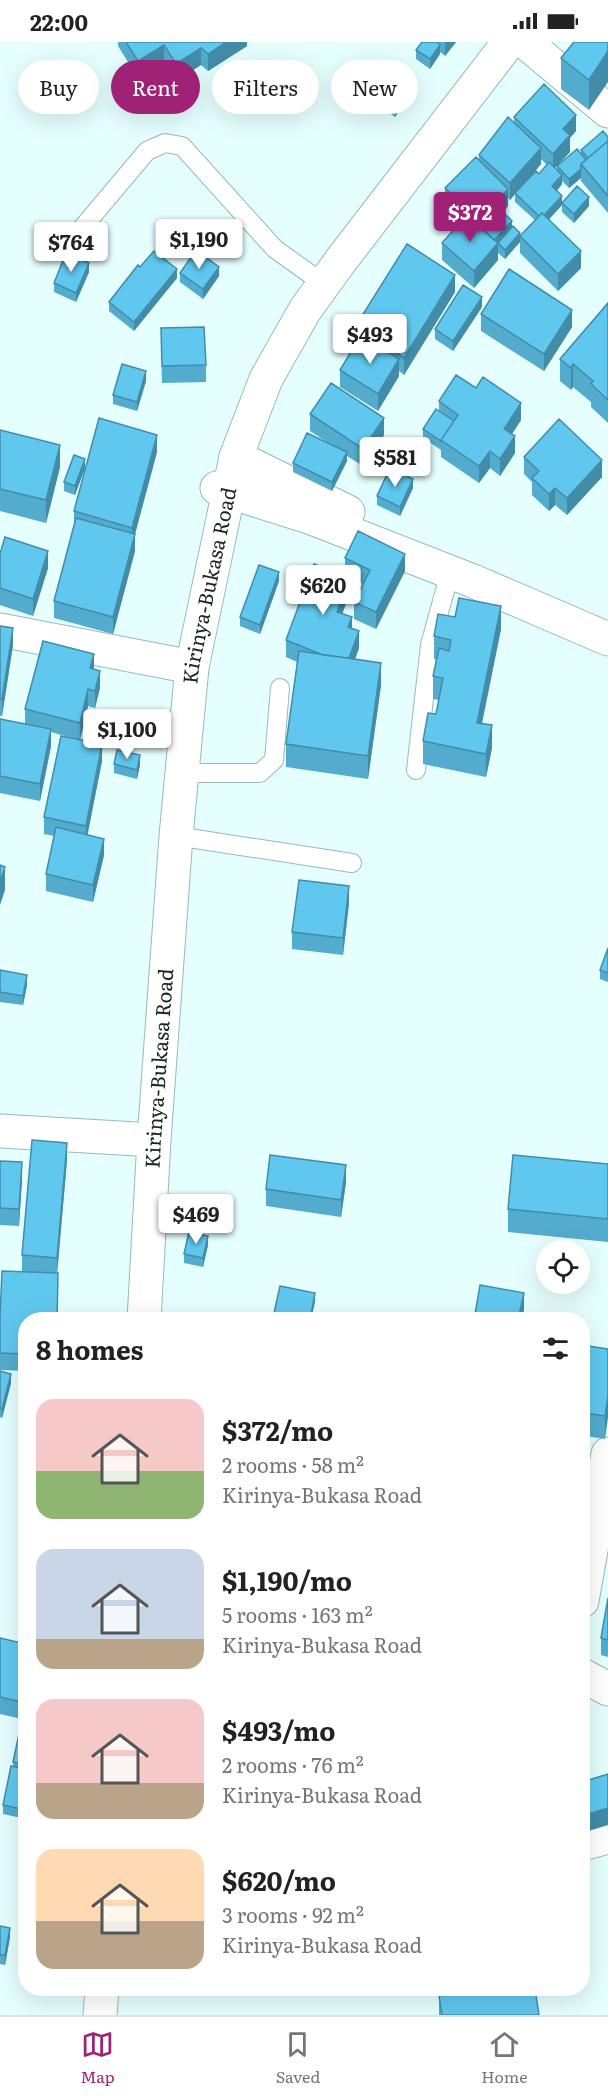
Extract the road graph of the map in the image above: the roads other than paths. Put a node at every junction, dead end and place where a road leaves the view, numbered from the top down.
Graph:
1 (509, 42) edge
2 (525, 42) edge
3 (608, 111) edge
4 (78, 233) dead end
5 (324, 284) junction
6 (236, 457) junction
7 (217, 488) dead end
8 (453, 563) junction
9 (608, 625) edge
10 (0, 630) edge
11 (608, 639) edge
12 (192, 667) junction
13 (280, 688) dead end
14 (416, 770) dead end
15 (181, 773) junction
16 (176, 836) junction
17 (352, 863) dead end
18 (0, 1131) edge
19 (154, 1140) junction
20 (144, 1312) edge
21 (608, 1454) edge
22 (590, 1556) edge
23 (590, 1679) edge
24 (608, 1689) edge
25 (608, 1837) edge
26 (590, 1842) edge

1 - 5 street, Kirinya-Bukasa Road
2 - 3 street
4 - 5 lane
5 - 6 street, Kirinya-Bukasa Road
6 - 8 street
6 - 12 street, Kirinya-Bukasa Road
7 - 11 street
8 - 9 street
8 - 14 lane
10 - 12 street
12 - 15 street, Kirinya-Bukasa Road
13 - 15 lane
15 - 16 street, Kirinya-Bukasa Road
16 - 17 lane
16 - 19 street, Kirinya-Bukasa Road
18 - 19 street
19 - 20 street, Kirinya-Bukasa Road
21 - 22 street
23 - 24 street
25 - 26 street

